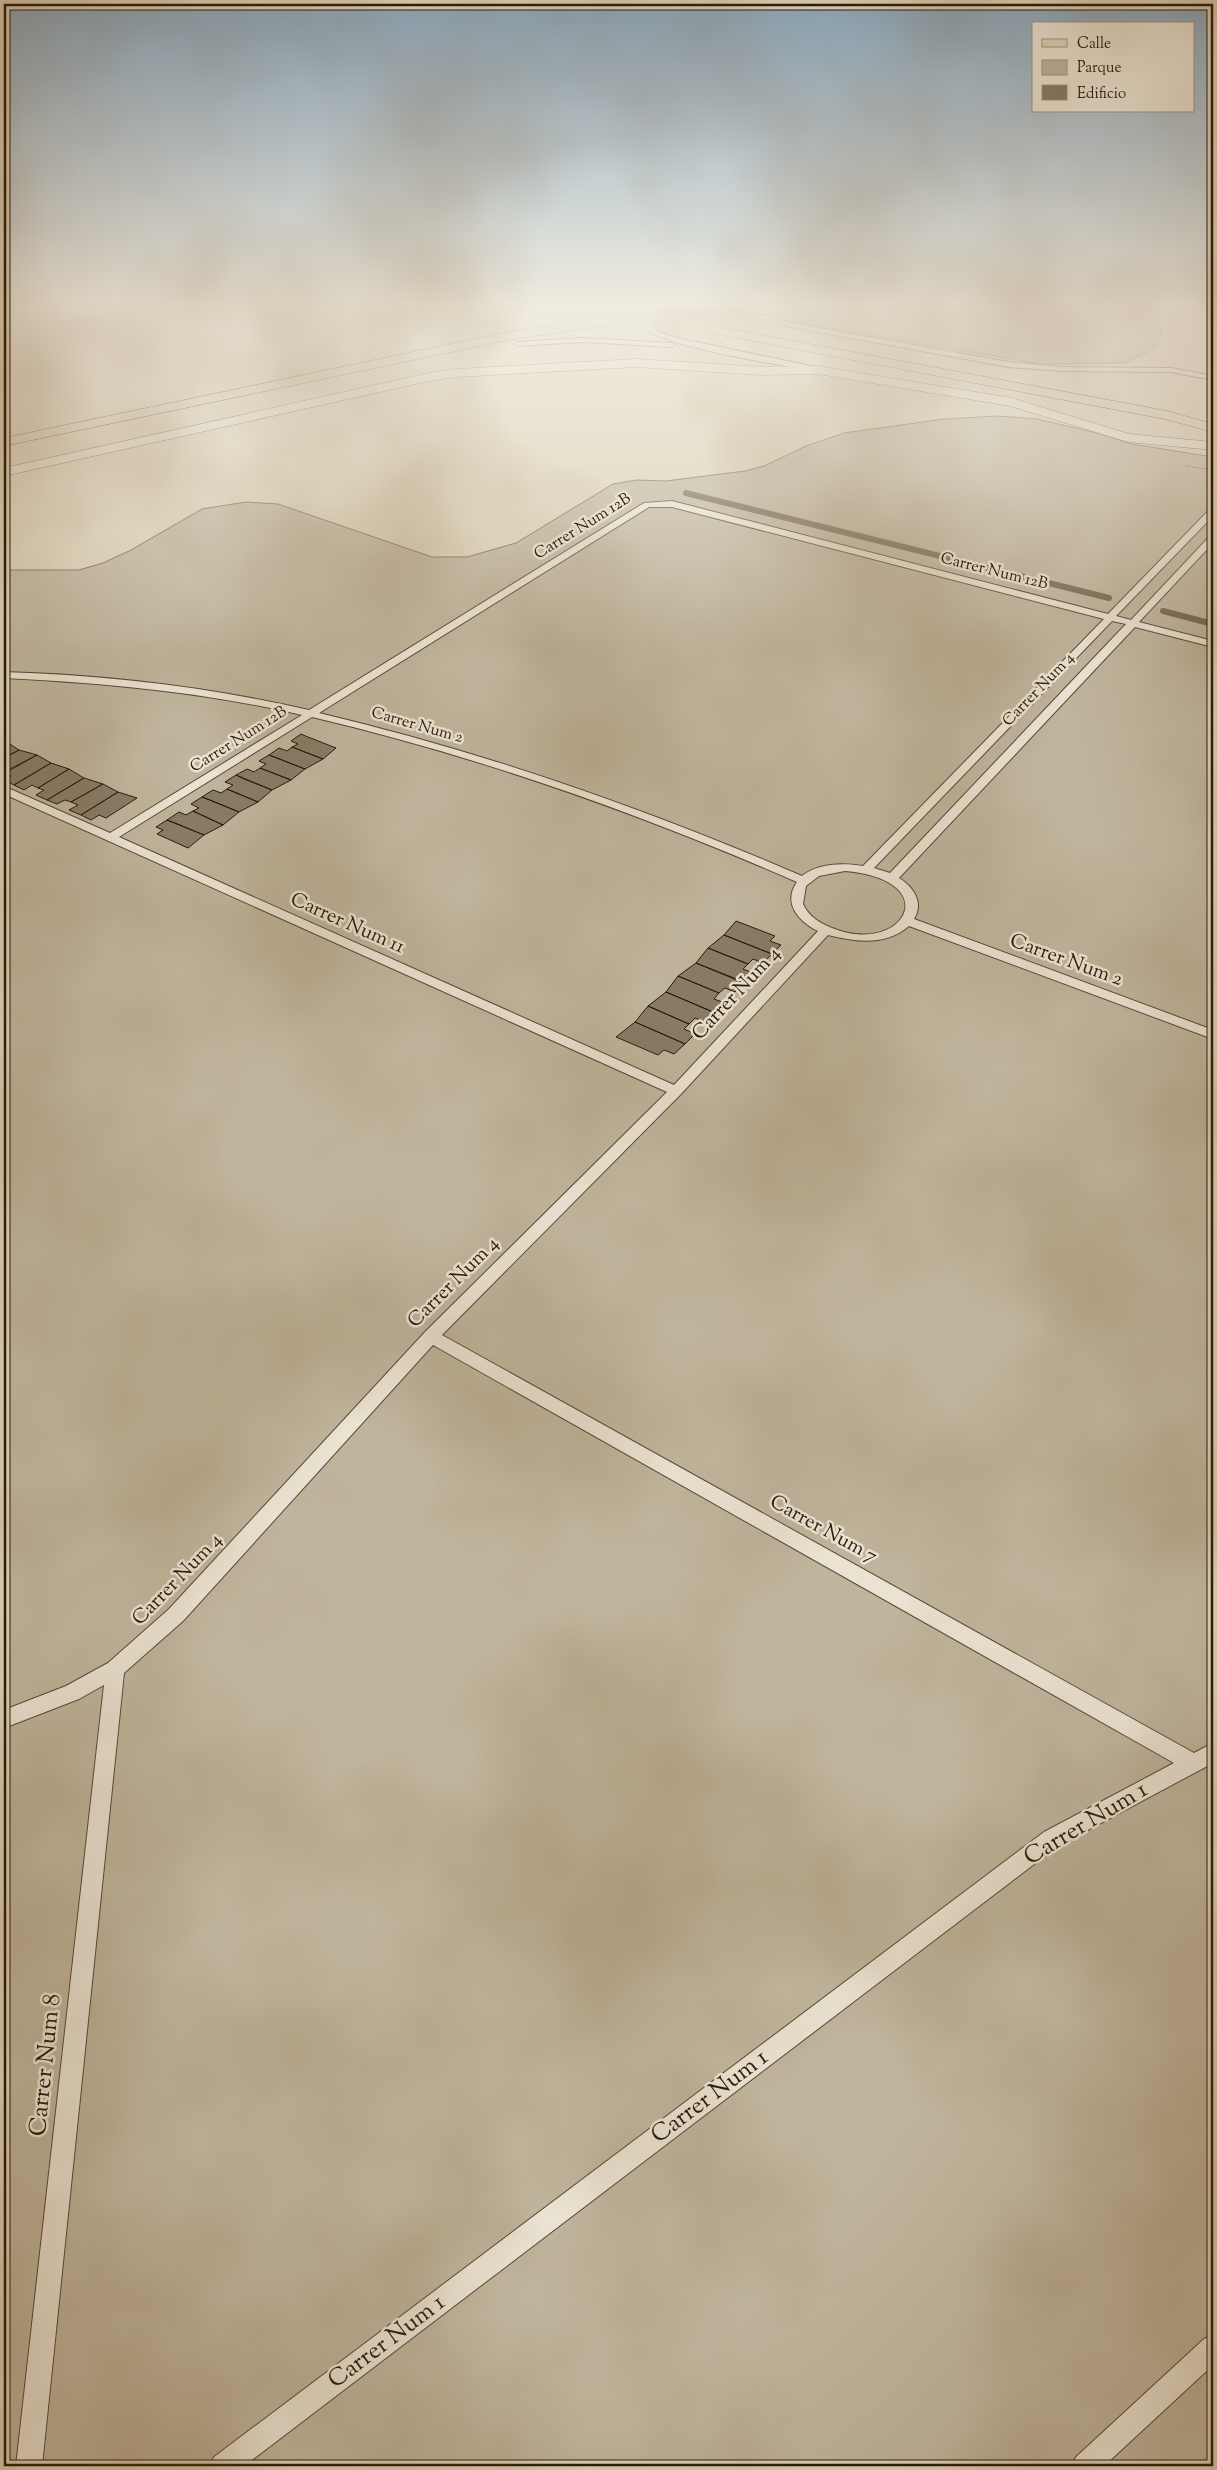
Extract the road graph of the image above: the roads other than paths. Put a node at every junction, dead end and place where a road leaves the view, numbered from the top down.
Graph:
1 (59, 416) edge
2 (126, 416) edge
3 (256, 416) edge
4 (1058, 416) edge
5 (1171, 416) edge
6 (4, 428) edge
7 (1213, 428) edge
8 (1213, 435) edge
9 (4, 442) edge
10 (1170, 442) junction
11 (1213, 446) edge
12 (4, 472) edge
13 (1213, 511) edge
14 (1213, 538) edge
15 (1109, 617) junction
16 (1132, 623) junction
17 (1213, 644) edge
18 (4, 675) edge
19 (309, 714) junction
20 (4, 790) edge
21 (110, 838) junction
22 (866, 869) junction
23 (892, 878) junction
24 (804, 881) junction
25 (907, 921) junction
26 (826, 930) junction
27 (1213, 1036) edge
28 (676, 1091) junction
29 (432, 1336) junction
30 (115, 1668) junction
31 (4, 1720) edge
32 (1203, 1758) edge
33 (1213, 2348) edge
34 (29, 2466) edge
35 (223, 2466) edge
36 (1085, 2466) edge

1 - 6 main road
2 - 9 main road
3 - 12 street
4 - 10 street
5 - 7 main road
8 - 10 street
10 - 11 street
13 - 15 lane, Carrer Num 4
14 - 16 lane, Carrer Num 4
15 - 16 lane, Carrer Num 12B
15 - 19 lane, Carrer Num 12B
15 - 22 lane, Carrer Num 4
16 - 17 lane, Carrer Num 12B
16 - 23 lane, Carrer Num 4
18 - 19 lane, Carrer Num 2
19 - 21 lane, Carrer Num 12B
19 - 24 lane, Carrer Num 2
20 - 21 lane, Carrer Num 11
21 - 28 lane, Carrer Num 11
22 - 23 lane
22 - 24 lane
23 - 25 lane
24 - 26 lane
25 - 26 lane
25 - 27 lane, Carrer Num 2
26 - 28 lane, Carrer Num 4
28 - 29 lane, Carrer Num 4
29 - 30 lane, Carrer Num 4
29 - 32 lane, Carrer Num 7
30 - 31 lane, Carrer Num 4
30 - 34 lane, Carrer Num 8
32 - 35 lane, Carrer Num 1
33 - 36 lane

